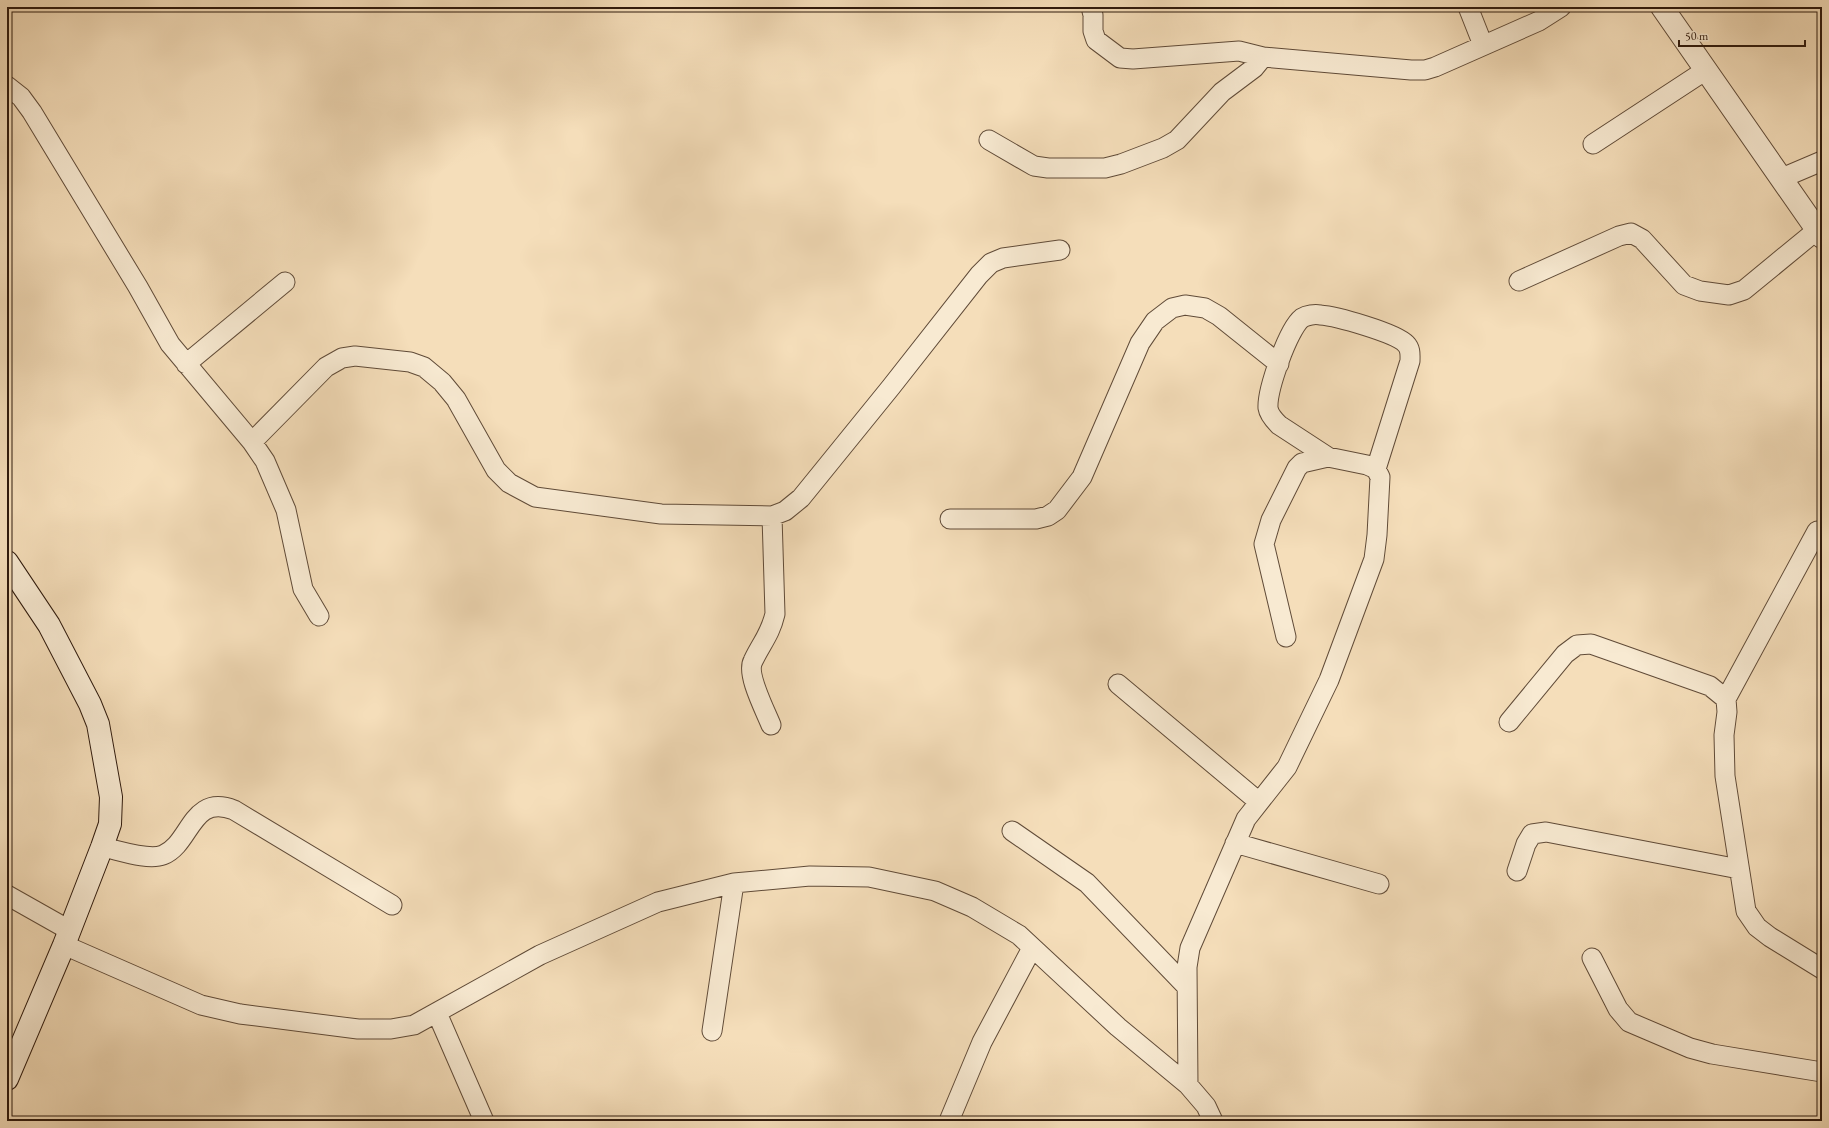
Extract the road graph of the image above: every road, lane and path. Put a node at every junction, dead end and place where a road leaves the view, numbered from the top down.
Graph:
1 (1091, 7) edge
2 (1468, 7) edge
3 (1662, 7) edge
4 (1559, 8) edge
5 (1483, 45) junction
6 (1263, 57) junction
7 (1706, 70) junction
8 (7, 86) edge
9 (989, 140) dead end
10 (1593, 144) dead end
11 (1822, 161) edge
12 (1782, 178) junction
13 (1820, 233) edge
14 (1060, 250) dead end
15 (1519, 281) dead end
16 (285, 282) dead end
17 (186, 364) junction
18 (1279, 364) junction
19 (252, 442) junction
20 (1328, 457) junction
21 (1376, 469) junction
22 (772, 516) junction
23 (950, 519) dead end
24 (1817, 531) dead end
25 (7, 562) edge
26 (319, 616) dead end
27 (1286, 638) dead end
28 (1118, 684) dead end
29 (1726, 699) junction
30 (1509, 722) dead end
31 (771, 725) dead end
32 (1259, 802) junction
33 (1012, 831) dead end
34 (1235, 843) junction
35 (102, 846) junction
36 (1739, 869) junction
37 (1517, 871) dead end
38 (734, 883) junction
39 (1379, 884) dead end
40 (7, 895) edge
41 (392, 905) dead end
42 (67, 938) junction
43 (1032, 948) junction
44 (1592, 958) dead end
45 (1822, 969) edge
46 (1187, 987) junction
47 (437, 1013) junction
48 (712, 1031) dead end
49 (1822, 1072) edge
50 (7, 1079) edge
51 (1188, 1085) junction
52 (484, 1121) edge
53 (949, 1121) edge
54 (1213, 1121) edge

1 - 6 street
2 - 5 street
3 - 7 main road
4 - 5 street
5 - 6 street
6 - 9 street
7 - 10 street
7 - 12 main road
8 - 17 street
11 - 12 street
12 - 13 main road
13 - 15 street
14 - 22 street
16 - 17 street
17 - 19 street
18 - 20 street
18 - 21 street
18 - 23 street
19 - 22 street
19 - 26 street
20 - 21 street
20 - 27 street
21 - 32 street
22 - 31 street
24 - 29 street
25 - 35 main road
28 - 32 street
29 - 30 street
29 - 36 street
32 - 34 street
33 - 46 street
34 - 39 street
34 - 46 street
35 - 41 street
35 - 42 main road
36 - 37 street
36 - 45 street
38 - 43 street
38 - 47 street
38 - 48 street
40 - 42 street
42 - 47 street
42 - 50 main road
43 - 51 street
43 - 53 street
44 - 49 street
46 - 51 street
47 - 52 street
51 - 54 street

